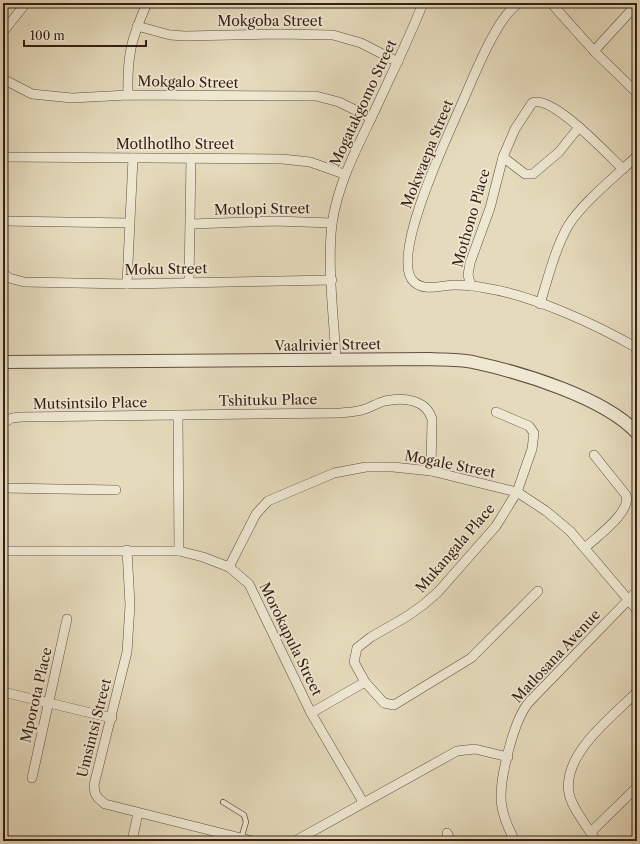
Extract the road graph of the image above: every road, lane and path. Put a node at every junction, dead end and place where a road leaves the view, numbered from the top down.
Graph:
1 (26, 3) edge
2 (147, 3) edge
3 (518, 3) edge
4 (551, 3) edge
5 (421, 4) edge
6 (635, 4) edge
7 (137, 26) junction
8 (3, 32) edge
9 (594, 51) junction
10 (398, 62) junction
11 (3, 79) edge
12 (637, 93) edge
13 (128, 95) junction
14 (371, 118) junction
15 (579, 127) junction
16 (637, 156) edge
17 (3, 157) edge
18 (503, 157) junction
19 (133, 158) junction
20 (191, 158) junction
21 (623, 169) junction
22 (344, 174) junction
23 (3, 221) edge
24 (129, 223) junction
25 (332, 223) junction
26 (191, 224) junction
27 (3, 273) edge
28 (332, 280) junction
29 (189, 282) junction
30 (127, 284) junction
31 (472, 286) junction
32 (540, 304) junction
33 (637, 348) edge
34 (336, 360) junction
35 (3, 362) edge
36 (496, 412) dead end
37 (178, 416) junction
38 (3, 423) edge
39 (637, 433) edge
40 (594, 455) dead end
41 (431, 471) junction
42 (3, 488) edge
43 (116, 490) dead end
44 (517, 492) junction
45 (585, 548) junction
46 (127, 550) junction
47 (3, 551) edge
48 (179, 551) junction
49 (229, 567) junction
50 (538, 591) dead end
51 (637, 591) edge
52 (628, 600) junction
53 (637, 610) edge
54 (68, 619) dead end
55 (365, 682) junction
56 (3, 692) edge
57 (637, 692) edge
58 (50, 703) junction
59 (311, 712) junction
60 (112, 718) junction
61 (508, 757) junction
62 (32, 778) dead end
63 (637, 787) edge
64 (223, 802) dead end
65 (363, 802) junction
66 (138, 813) junction
67 (591, 832) junction
68 (241, 840) edge
69 (132, 841) edge
70 (253, 841) edge
71 (295, 841) edge
72 (515, 841) edge
73 (596, 841) edge

1 - 8 street
2 - 7 street
3 - 31 street, Mokwaepa Street
4 - 9 street
5 - 10 street, Mogatakgomo Street
6 - 9 street
7 - 10 street, Mokgoba Street
7 - 13 street
9 - 12 street
10 - 14 street, Mogatakgomo Street
11 - 13 street, Mokgalo Street
13 - 14 street, Mokgalo Street
14 - 22 street, Mogatakgomo Street
15 - 18 street, Mothono Place
15 - 18 street, Mothono Place
15 - 21 street, Mothono Place
16 - 21 street
17 - 19 street, Motlhotlho Street
18 - 31 street, Mothono Place
19 - 20 street, Motlhotlho Street
19 - 24 street
20 - 22 street, Motlhotlho Street
20 - 26 street
21 - 32 street
22 - 25 street, Mogatakgomo Street
23 - 24 street
24 - 30 street
25 - 26 street, Motlopi Street
25 - 28 street, Mogatakgomo Street
26 - 29 street
27 - 30 street, Moku Street
28 - 29 street, Moku Street
28 - 34 street, Mogatakgomo Street
29 - 30 street, Moku Street
31 - 32 street, Mokwaepa Street
32 - 33 street, Mokwaepa Street
34 - 35 street, Vaalrivier Street
34 - 39 street, Vaalrivier Street
36 - 44 street, Mukangala Place
37 - 38 street, Mutsintsilo Place
37 - 41 street, Tshituku Place
37 - 48 street
40 - 45 street
41 - 44 street, Mogale Street
41 - 49 street, Mogale Street
42 - 43 street
44 - 45 street, Mogale Street
44 - 55 street, Mukangala Place
45 - 52 street, Mogale Street
46 - 47 street, Morokapula Street
46 - 48 street, Morokapula Street
46 - 60 street, Umsintsi Street
48 - 49 street, Morokapula Street
49 - 59 street, Morokapula Street
50 - 55 street, Mukangala Place
51 - 52 street, Matlosana Avenue
52 - 53 street, Mogale Street
52 - 61 street, Matlosana Avenue
54 - 58 street, Mporota Place
55 - 59 street
56 - 58 street
57 - 67 street
58 - 60 street
58 - 62 street, Mporota Place
59 - 65 street, Morokapula Street
60 - 66 street, Umsintsi Street
61 - 65 street
61 - 72 street, Matlosana Avenue
63 - 67 street
64 - 68 lane
65 - 71 street
66 - 68 street, Umsintsi Street
66 - 69 street
67 - 73 street
68 - 70 street, Umsintsi Street

